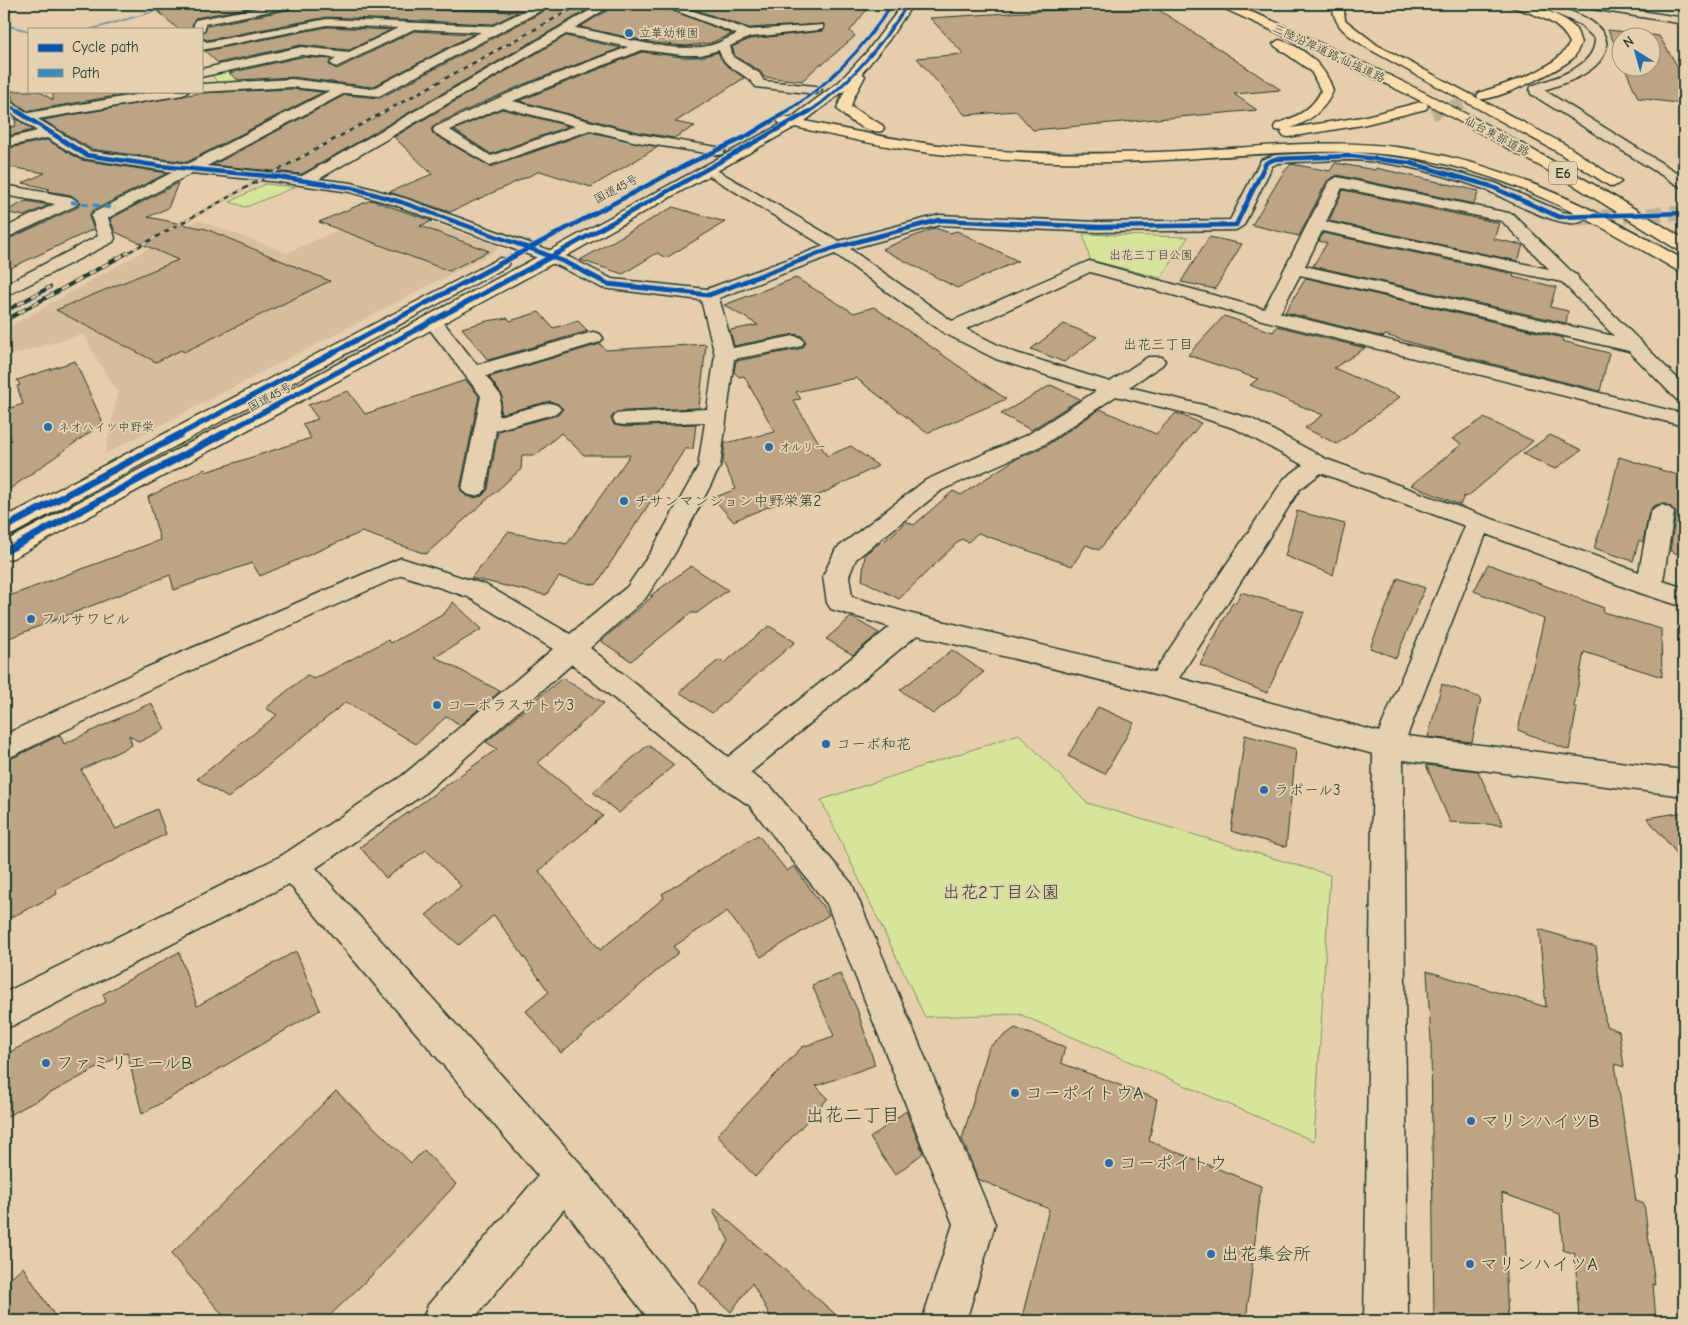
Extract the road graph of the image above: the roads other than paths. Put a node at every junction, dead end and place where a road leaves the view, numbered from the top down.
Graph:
1 (292, 4) edge
2 (409, 4) edge
3 (663, 4) edge
4 (892, 4) edge
5 (908, 4) edge
6 (1219, 4) edge
7 (1245, 4) edge
8 (1344, 4) edge
9 (1498, 4) edge
10 (1514, 4) edge
11 (1540, 4) edge
12 (1580, 4) edge
13 (545, 5) edge
14 (607, 5) dead end
15 (1206, 7) dead end
16 (365, 11) dead end
17 (1684, 21) edge
18 (343, 23) junction
19 (414, 26) junction
20 (819, 27) dead end
21 (200, 28) edge
22 (495, 29) junction
23 (563, 30) junction
24 (748, 34) junction
25 (723, 43) junction
26 (202, 46) edge
27 (638, 47) junction
28 (352, 56) junction
29 (863, 65) junction
30 (202, 73) edge
31 (292, 83) junction
32 (202, 85) edge
33 (341, 90) junction
34 (816, 90) junction
35 (1472, 91) tunnel mouth
36 (178, 92) edge
37 (1484, 96) tunnel mouth
38 (1456, 100) joint
39 (4, 102) edge
40 (500, 102) junction
41 (1430, 108) junction
42 (26, 117) junction
43 (789, 117) junction
44 (591, 125) junction
45 (878, 128) junction
46 (49, 133) junction
47 (1248, 137) dead end
48 (4, 143) edge
49 (718, 151) junction
50 (1235, 151) junction
51 (195, 168) junction
52 (708, 170) junction
53 (306, 180) junction
54 (1684, 183) edge
55 (4, 190) edge
56 (1643, 202) dead end
57 (1578, 218) tunnel mouth
58 (1317, 225) junction
59 (1684, 227) edge
60 (4, 234) edge
61 (1684, 246) edge
62 (528, 248) junction
63 (837, 248) junction
64 (551, 257) junction
65 (1684, 267) edge
66 (1296, 269) junction
67 (1571, 279) junction
68 (4, 292) edge
69 (709, 295) junction
70 (1269, 316) junction
71 (432, 322) junction
72 (951, 329) junction
73 (593, 338) dead end
74 (794, 342) dead end
75 (1635, 347) junction
76 (725, 355) junction
77 (1155, 361) dead end
78 (472, 373) junction
79 (1111, 389) junction
80 (1684, 396) edge
81 (550, 409) dead end
82 (716, 415) junction
83 (624, 419) dead end
84 (1684, 420) edge
85 (486, 426) junction
86 (1318, 464) junction
87 (474, 489) dead end
88 (1662, 514) dead end
89 (1478, 524) junction
90 (4, 528) edge
91 (4, 552) edge
92 (1649, 587) junction
93 (1684, 598) edge
94 (912, 624) junction
95 (570, 647) junction
96 (1161, 684) junction
97 (1388, 746) junction
98 (4, 748) edge
99 (728, 774) junction
100 (1684, 783) edge
101 (292, 866) junction
102 (4, 1012) edge
103 (565, 1176) junction
104 (444, 1321) edge
105 (677, 1321) edge
106 (944, 1321) edge
107 (1386, 1321) edge

1 - 21 street
2 - 13 street
3 - 24 street
4 - 34 highway, 国道45号
5 - 29 highway, 国道45号
6 - 41 highway, 三陸沿岸道路;仙塩道路 / E6
7 - 38 highway, 三陸沿岸道路;仙塩道路 / E6
8 - 38 highway, 仙台東部道路 / E6
9 - 35 highway
10 - 37 highway
11 - 54 street
12 - 17 street
13 - 22 street
14 - 23 street
15 - 41 highway
16 - 18 street
18 - 19 street
18 - 26 street
19 - 22 street
19 - 28 street
20 - 24 street
22 - 33 street
23 - 27 street
23 - 53 street
24 - 25 street
25 - 27 street
25 - 34 street
27 - 40 street
28 - 30 street
28 - 31 street
29 - 43 highway, 国道45号
29 - 45 highway
31 - 32 street
31 - 33 street
33 - 51 street
34 - 43 highway, 国道45号
36 - 42 street
39 - 42 street
40 - 44 street
40 - 44 street
41 - 50 highway
41 - 61 highway, 仙台東部道路 / E6
42 - 46 street
43 - 45 highway
43 - 49 highway, 国道45号
43 - 50 highway
43 - 52 highway, 国道45号
44 - 49 street
45 - 47 highway
46 - 48 street
46 - 51 street
49 - 62 highway, 国道45号
50 - 65 highway
51 - 53 street
51 - 68 street
52 - 63 street
52 - 64 highway, 国道45号
53 - 62 street
55 - 60 street
56 - 59 highway
57 - 63 street
58 - 66 street
58 - 67 street
58 - 67 street
62 - 64 street
62 - 90 highway, 国道45号
63 - 69 street
63 - 72 street
64 - 69 street
64 - 71 highway, 国道45号
66 - 70 street
66 - 75 street
67 - 75 street
69 - 76 street
70 - 72 street
70 - 84 street
71 - 78 street
71 - 91 highway, 国道45号
72 - 79 street
73 - 78 street
74 - 76 street
75 - 80 street
76 - 82 street
77 - 79 street
78 - 85 street
79 - 86 street
79 - 94 street
81 - 85 street
82 - 83 street
82 - 95 street
85 - 87 street
86 - 89 street
86 - 96 street
88 - 92 street
89 - 92 street
89 - 97 street
92 - 93 street
94 - 96 street
94 - 99 street
95 - 98 street
95 - 99 street
95 - 101 street
96 - 97 street
97 - 100 street
97 - 107 street
99 - 106 street
101 - 102 street
101 - 103 street
103 - 104 street
103 - 105 street

